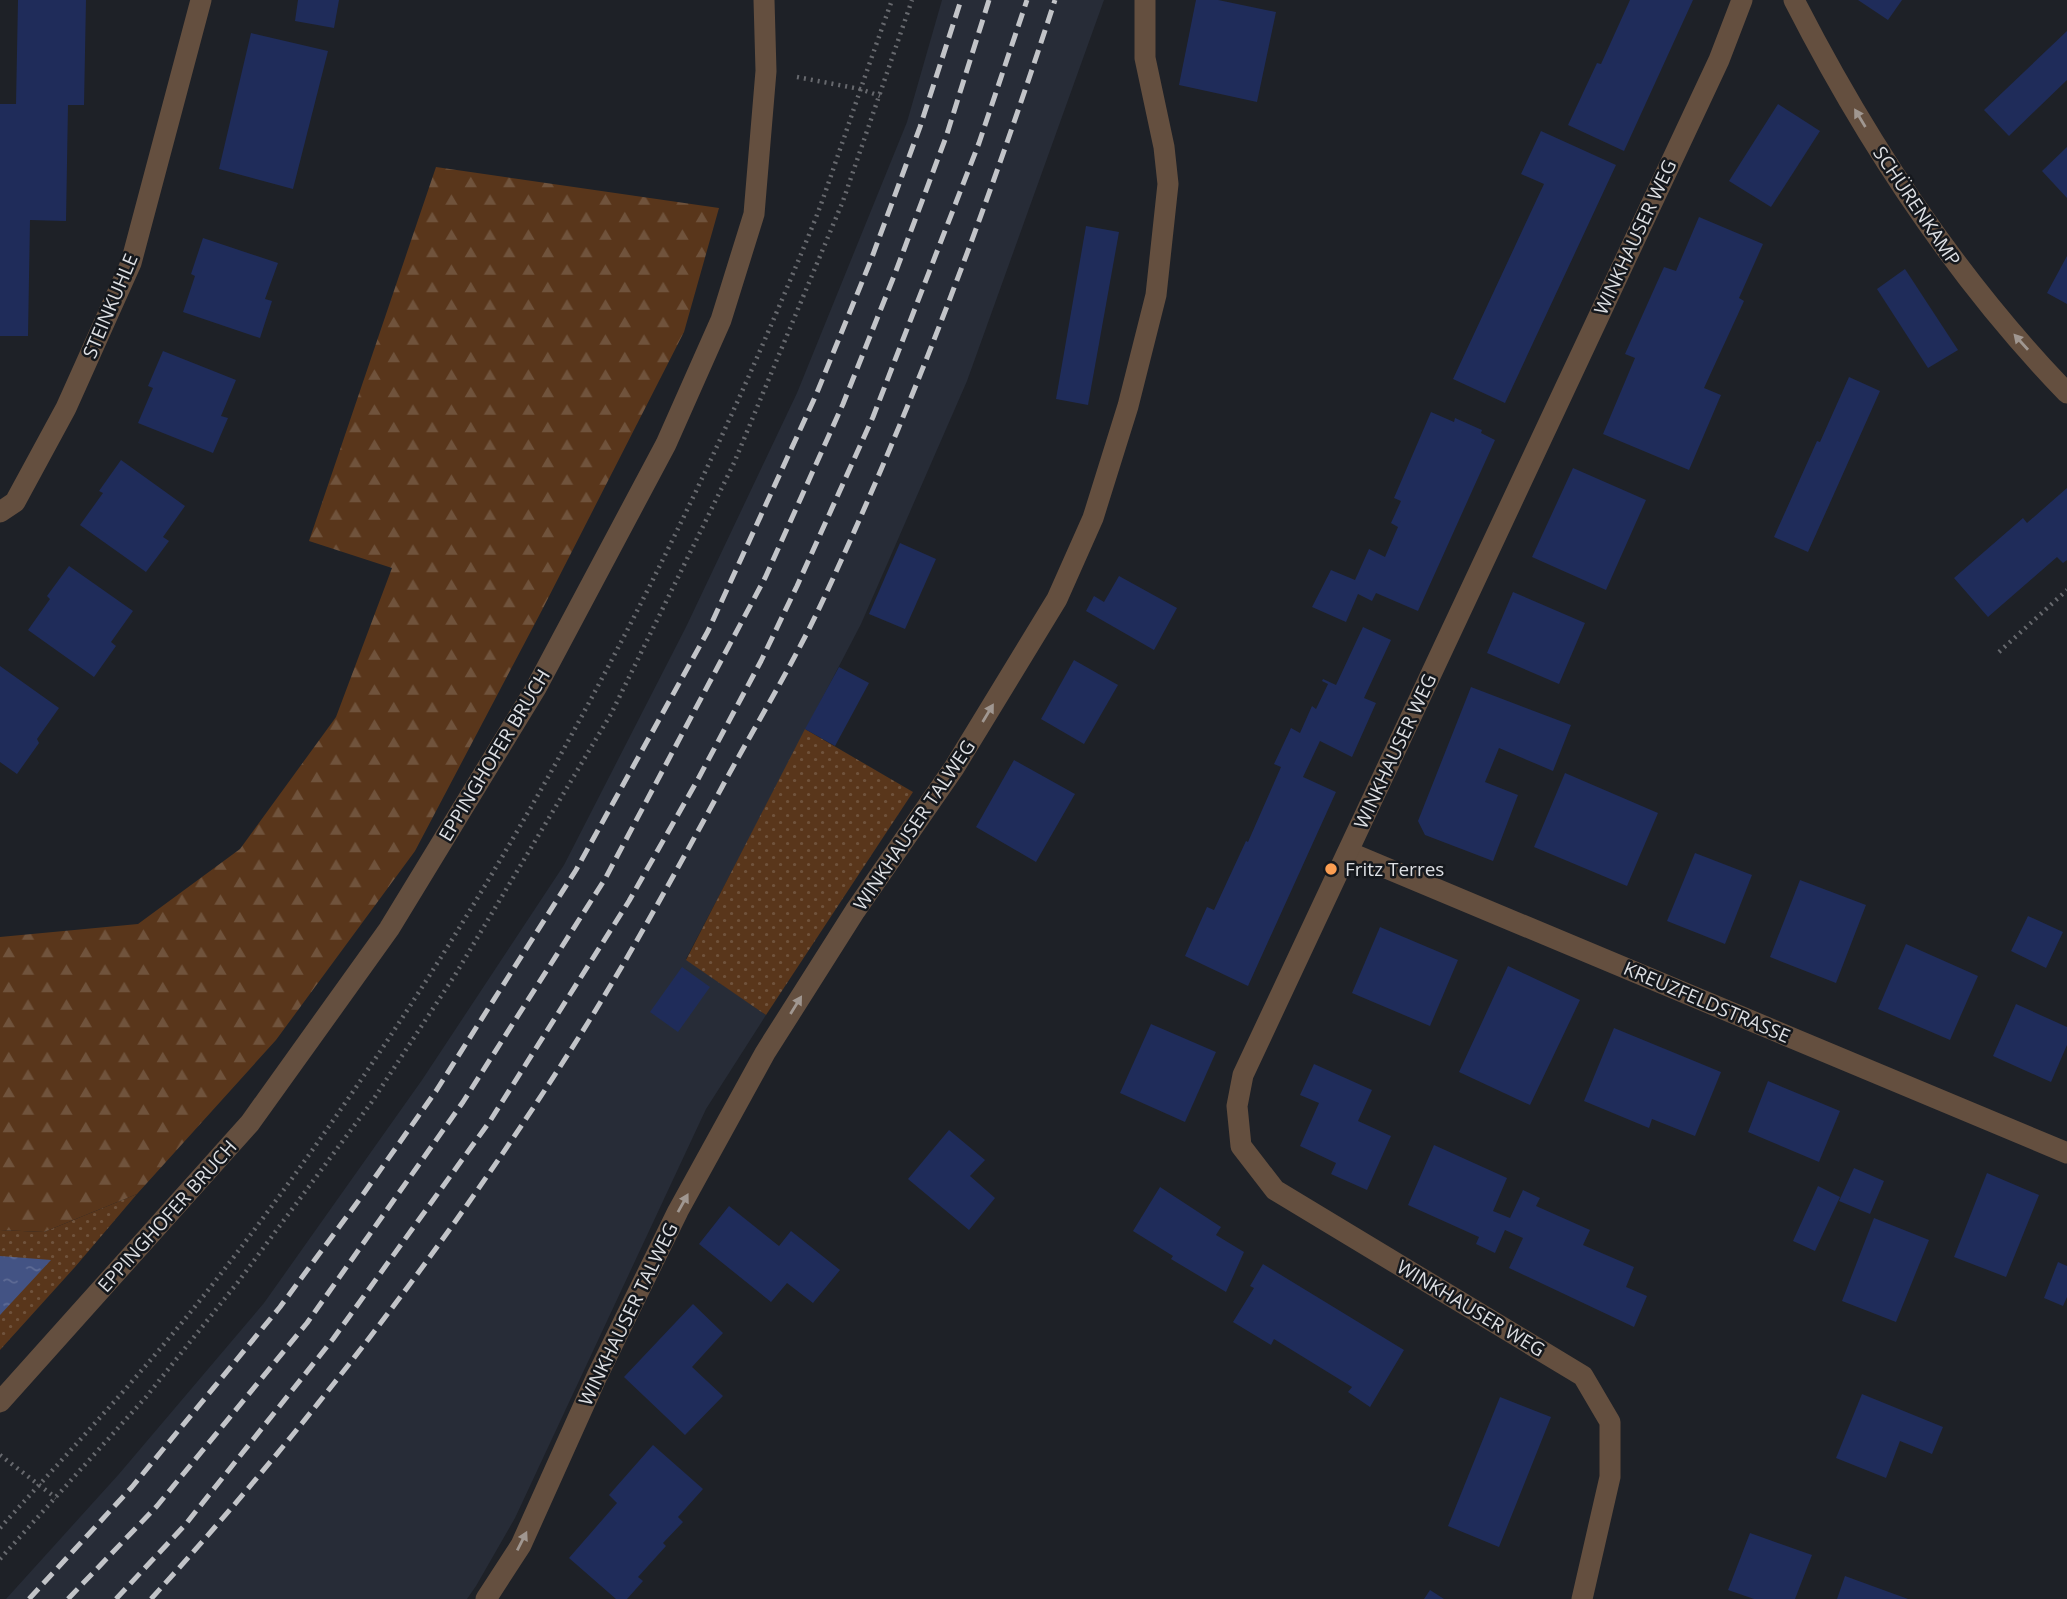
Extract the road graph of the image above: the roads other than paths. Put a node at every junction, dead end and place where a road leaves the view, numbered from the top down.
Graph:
1 (201, 0) edge
2 (764, 0) edge
3 (1145, 0) edge
4 (1742, 0) edge
5 (1794, 0) edge
6 (2067, 393) edge
7 (0, 512) edge
8 (1348, 852) junction
9 (2067, 1153) edge
10 (0, 1402) edge
11 (1586, 1598) edge
12 (486, 1599) edge

1 - 7 street, STEINKUHLE
2 - 10 street, EPPINGHOFER BRUCH
12 -> 3 street, WINKHAUSER TALWEG
4 - 8 street, WINKHAUSER WEG
6 -> 5 street, SCHÜRENKAMP
8 - 9 street, KREUZFELDSTRASSE
8 - 11 street, WINKHAUSER WEG

